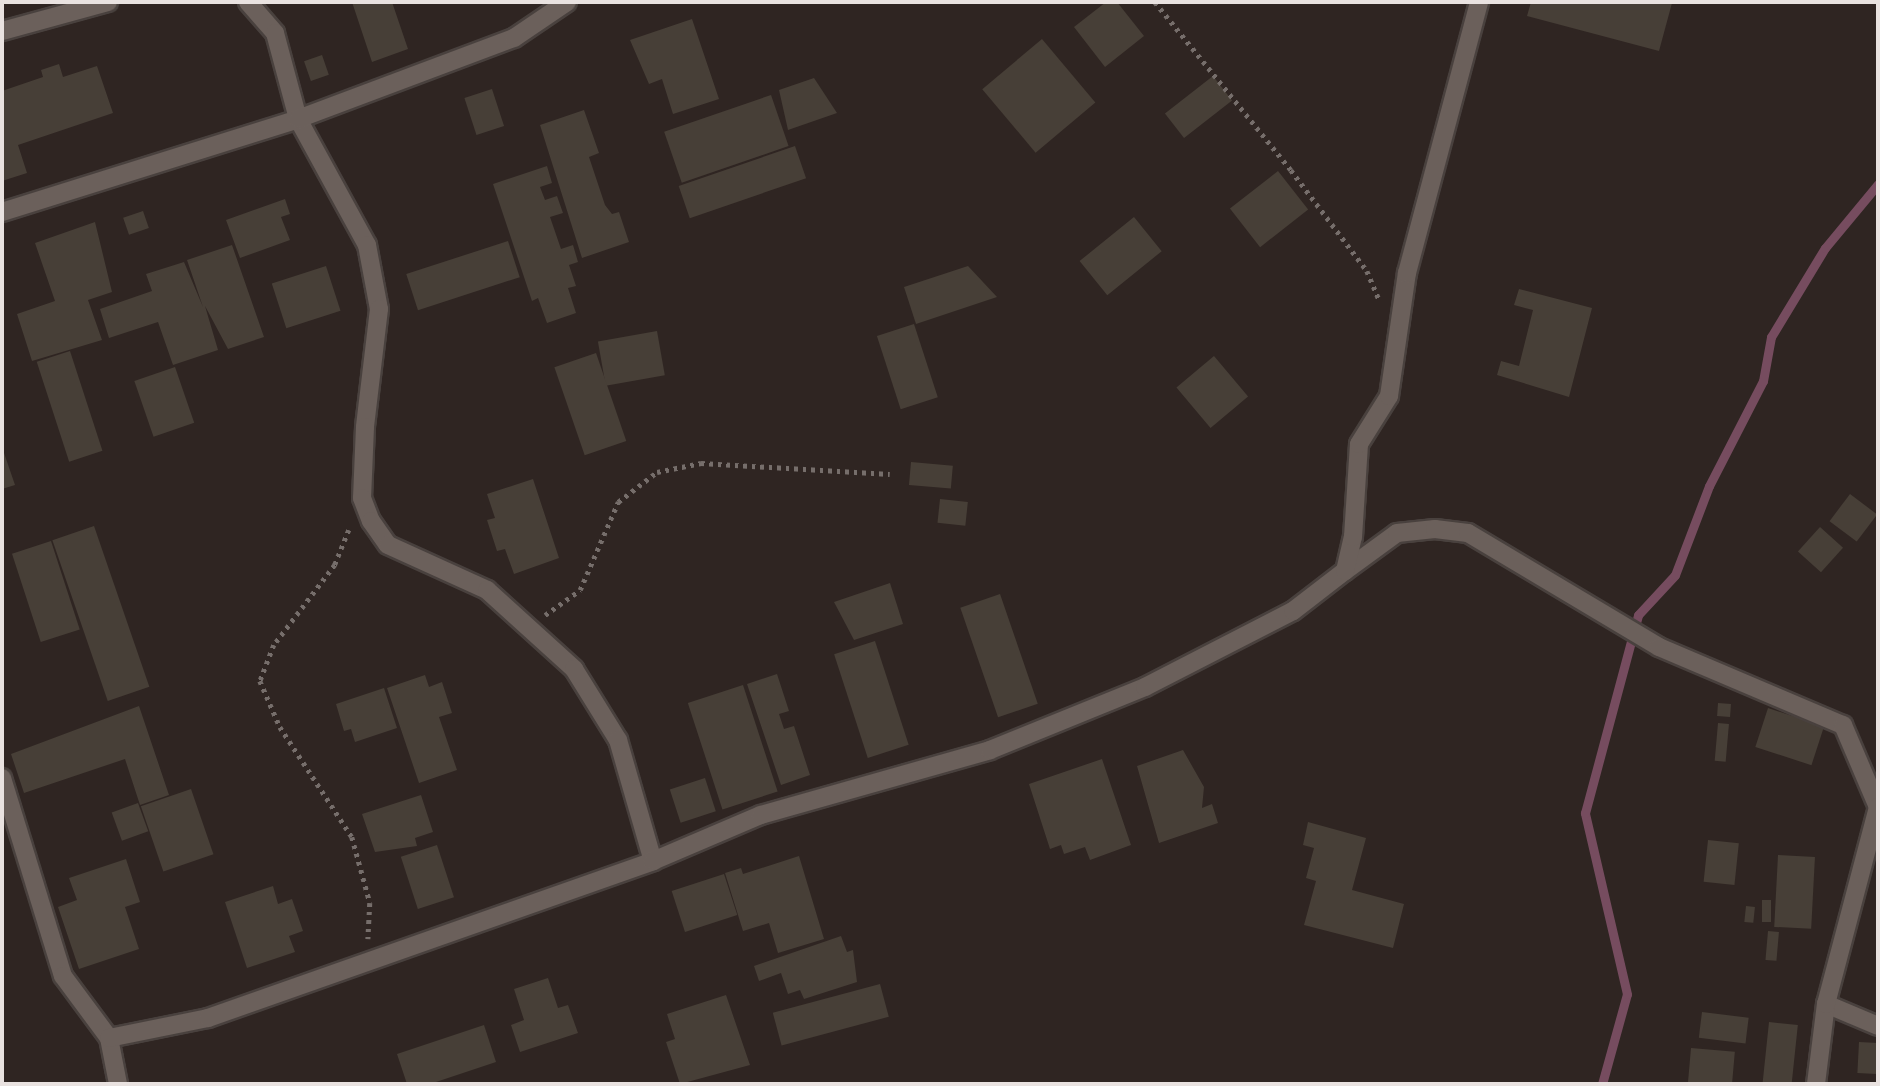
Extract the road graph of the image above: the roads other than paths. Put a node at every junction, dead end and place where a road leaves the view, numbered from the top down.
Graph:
1 (108, 2) edge
2 (248, 2) edge
3 (567, 2) edge
4 (1479, 2) edge
5 (2, 31) edge
6 (298, 119) junction
7 (2, 212) edge
8 (1345, 571) junction
9 (2, 778) edge
10 (1878, 807) edge
11 (653, 861) junction
12 (1826, 1004) junction
13 (1878, 1026) edge
14 (110, 1038) junction
15 (118, 1084) edge
16 (1816, 1084) edge

1 - 5 street
2 - 6 street
3 - 6 street
4 - 8 street
6 - 7 street
6 - 11 street
8 - 10 street
8 - 11 street
9 - 14 street
10 - 12 street
11 - 14 street
12 - 13 street
12 - 16 street
14 - 15 street

